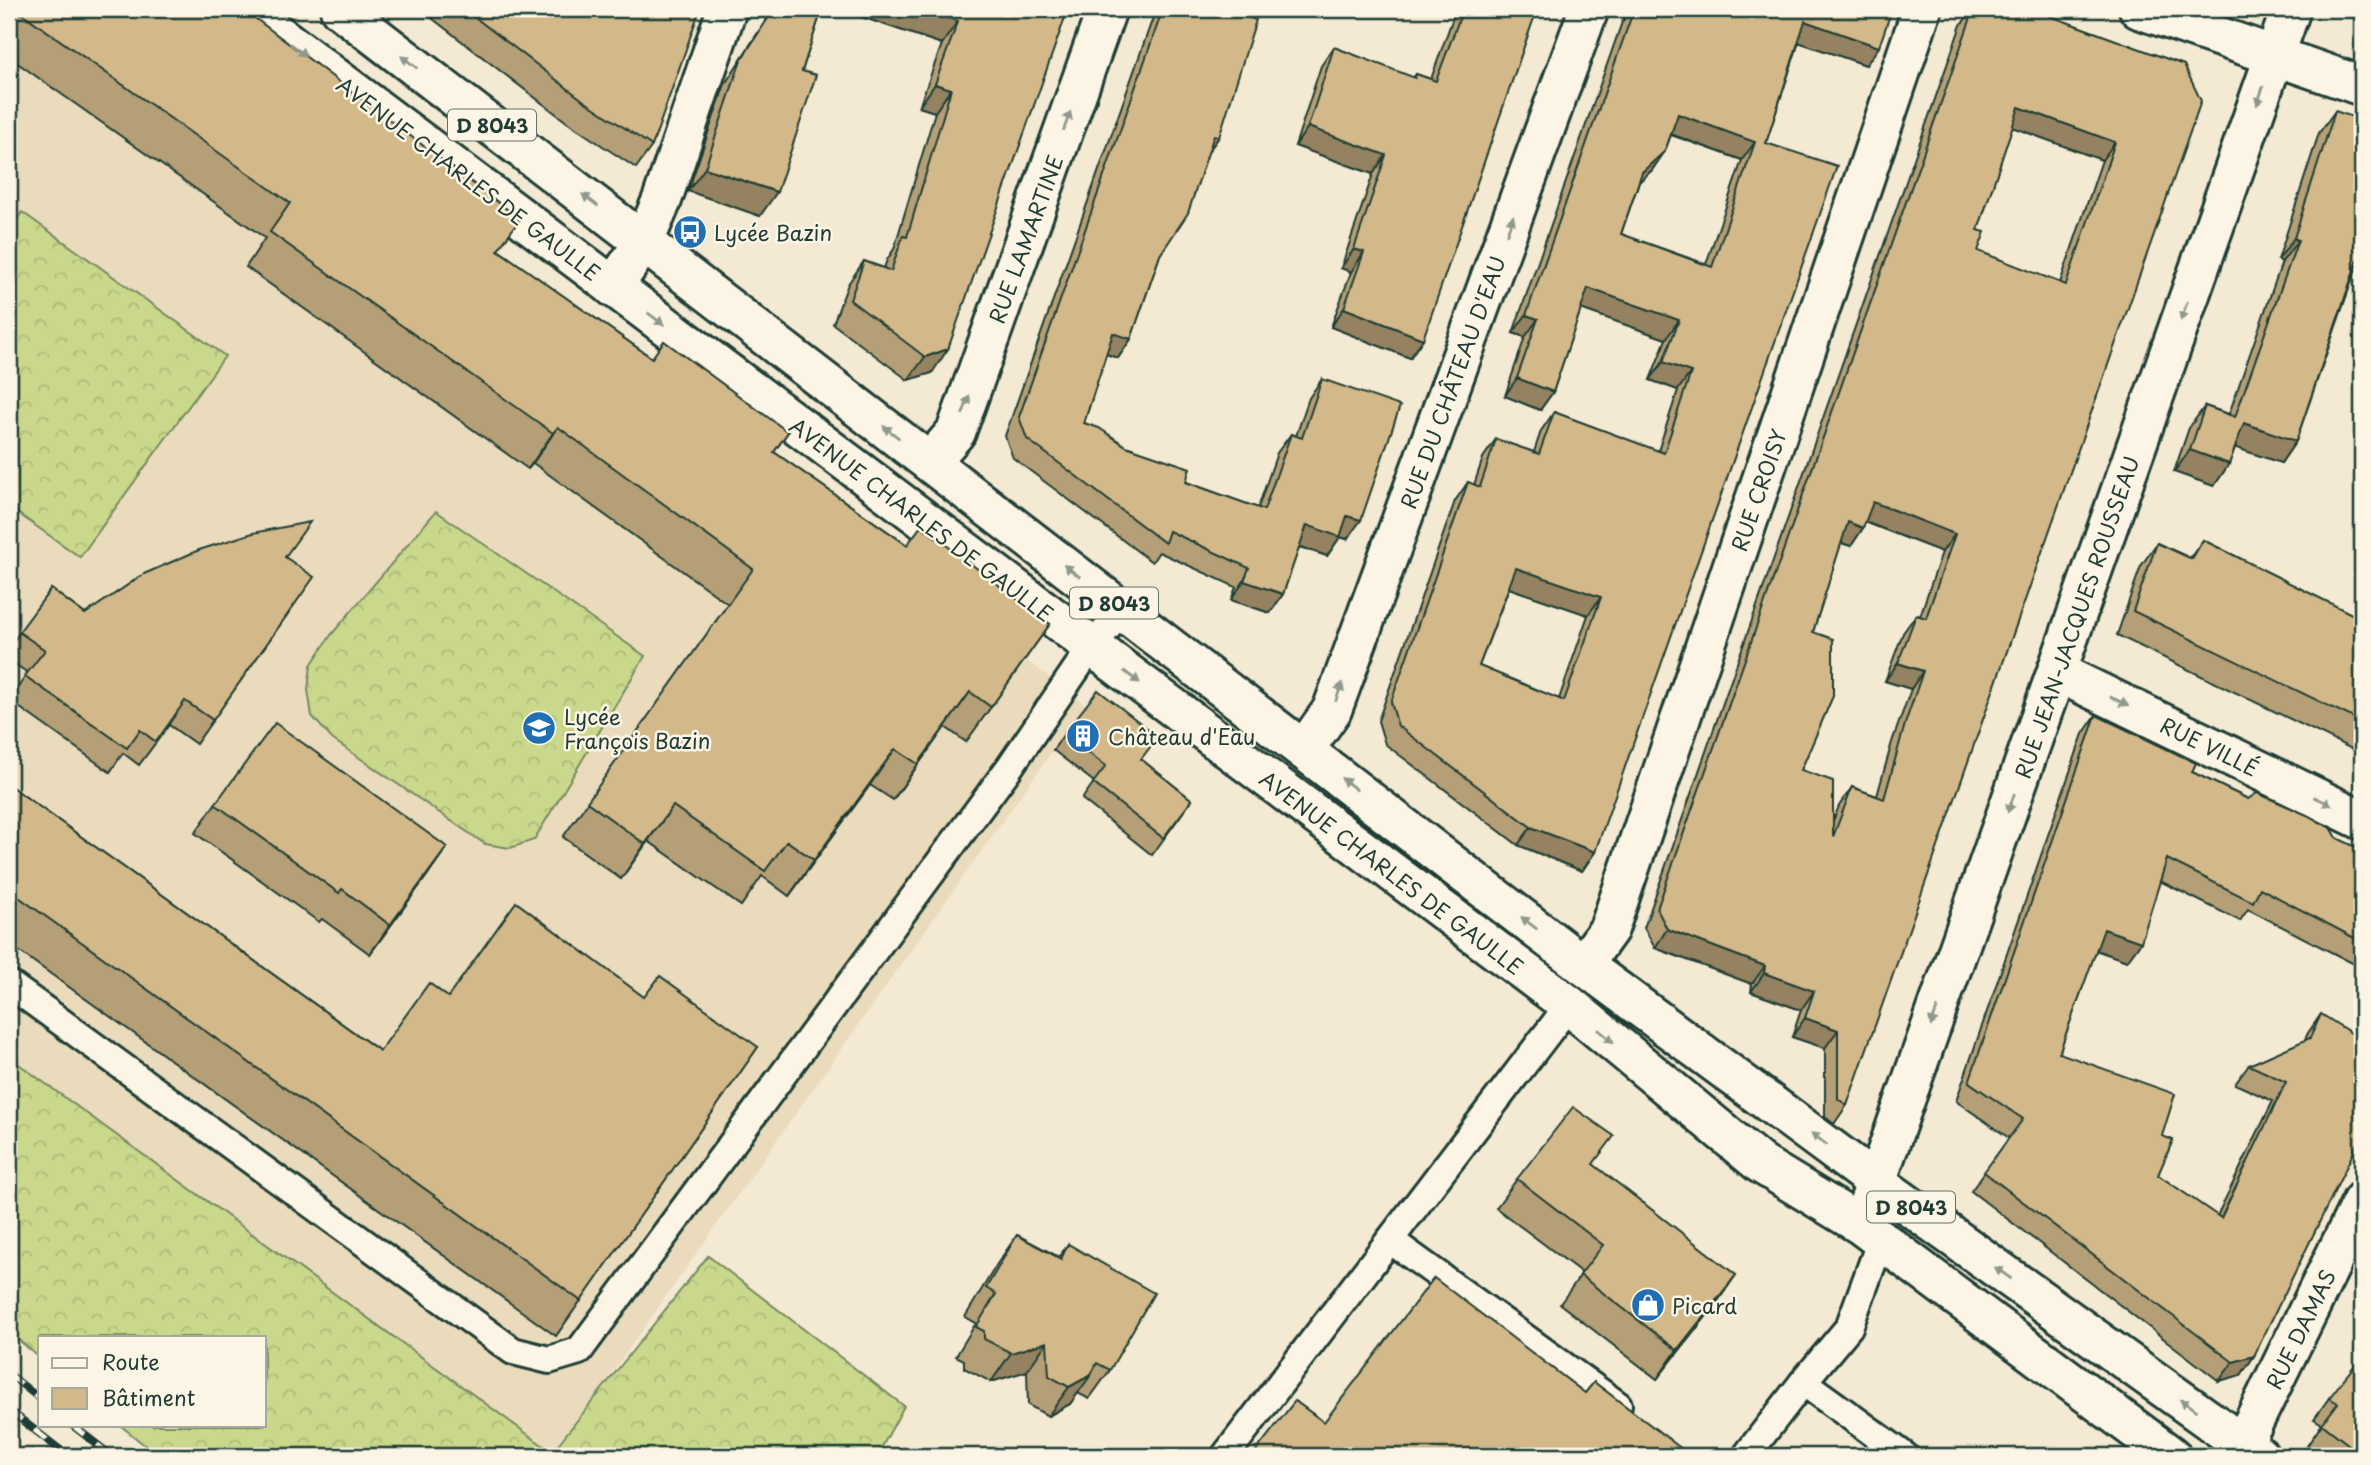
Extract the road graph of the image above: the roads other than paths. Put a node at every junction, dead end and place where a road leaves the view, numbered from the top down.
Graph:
1 (244, 9) edge
2 (340, 9) edge
3 (727, 9) edge
4 (1107, 9) edge
5 (1589, 9) edge
6 (1922, 9) edge
7 (2139, 9) edge
8 (2291, 9) edge
9 (2274, 56) junction
10 (2362, 86) edge
11 (644, 242) junction
12 (613, 287) junction
13 (930, 462) junction
14 (1123, 610) junction
15 (1092, 646) junction
16 (2057, 672) junction
17 (1304, 750) junction
18 (2362, 820) edge
19 (1583, 965) junction
20 (9, 984) edge
21 (1569, 1005) junction
22 (1876, 1182) junction
23 (2362, 1201) edge
24 (1871, 1233) junction
25 (1390, 1240) junction
26 (1802, 1382) junction
27 (1634, 1416) edge
28 (2247, 1452) edge
29 (1225, 1456) edge
30 (1746, 1456) edge
31 (1905, 1456) edge
32 (2171, 1456) edge

1 -> 12 main road, AVENUE CHARLES DE GAULLE / D 8043
11 -> 2 main road, AVENUE CHARLES DE GAULLE / D 8043
3 - 11 main road
13 -> 4 main road, RUE LAMARTINE
17 -> 5 main road, RUE DU CHÂTEAU D'EAU
6 - 19 main road, RUE CROISY
7 - 9 main road
8 - 9 main road, RUE JEAN-JACQUES ROUSSEAU
9 - 10 main road
9 -> 16 main road, RUE JEAN-JACQUES ROUSSEAU
11 - 12 main road
13 -> 11 main road, AVENUE CHARLES DE GAULLE / D 8043
12 -> 15 main road, AVENUE CHARLES DE GAULLE / D 8043
14 -> 13 main road, AVENUE CHARLES DE GAULLE / D 8043
14 - 15 lane
14 - 17 main road, AVENUE CHARLES DE GAULLE / D 8043
15 - 20 lane
15 -> 21 main road, AVENUE CHARLES DE GAULLE / D 8043
16 -> 18 main road, RUE VILLÉ
16 -> 22 main road, RUE JEAN-JACQUES ROUSSEAU
19 -> 17 main road, AVENUE CHARLES DE GAULLE / D 8043
22 -> 19 main road, AVENUE CHARLES DE GAULLE / D 8043
21 -> 24 main road, AVENUE CHARLES DE GAULLE / D 8043
21 - 25 lane
22 - 24 main road, RUE JEAN-JACQUES ROUSSEAU
28 -> 22 main road, AVENUE CHARLES DE GAULLE / D 8043
23 - 28 main road, RUE DAMAS
24 - 26 lane
24 - 32 main road, AVENUE CHARLES DE GAULLE / D 8043
25 - 27 lane
25 - 29 lane
26 - 30 lane
26 - 31 lane

